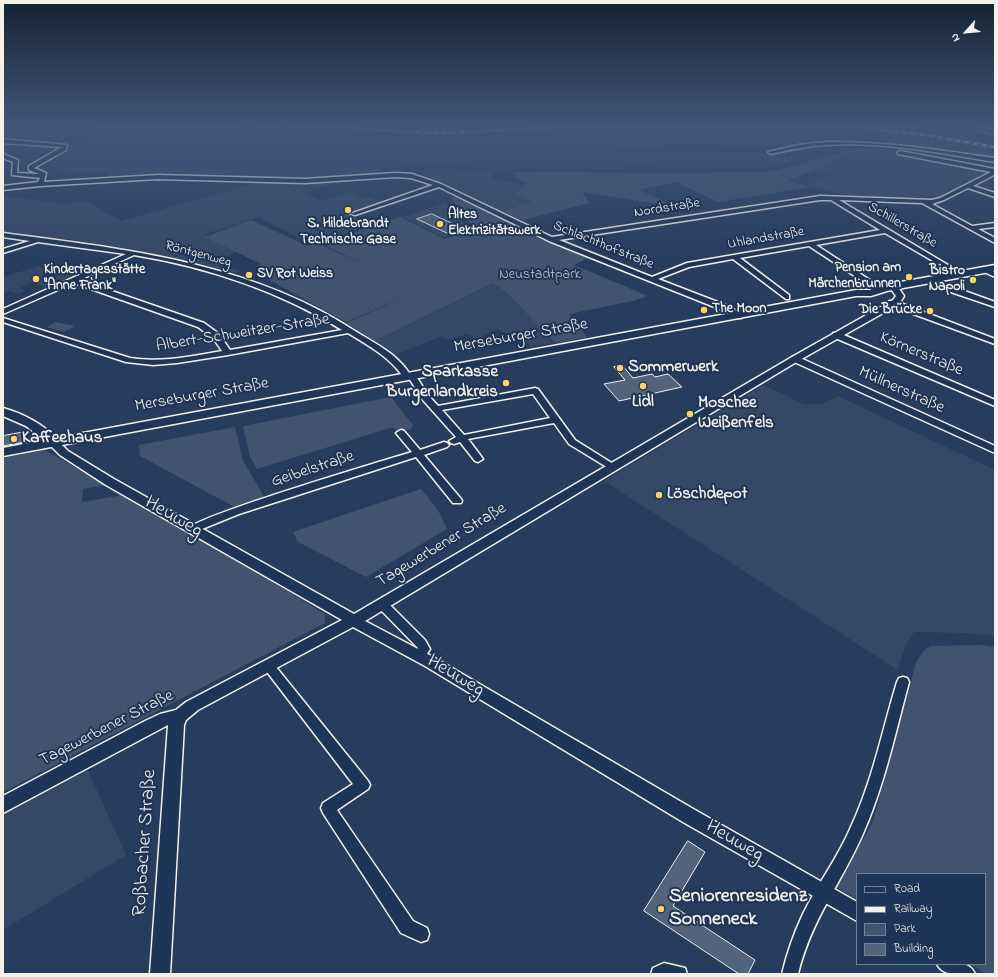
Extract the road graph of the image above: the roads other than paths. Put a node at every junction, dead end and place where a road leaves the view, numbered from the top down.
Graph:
1 (15, 171) edge
2 (35, 171) edge
3 (995, 171) edge
4 (44, 175) junction
5 (40, 184) junction
6 (439, 185) junction
7 (967, 186) junction
8 (3, 188) edge
9 (995, 195) edge
10 (833, 198) junction
11 (924, 202) junction
12 (353, 214) dead end
13 (995, 225) edge
14 (972, 228) junction
15 (886, 231) junction
16 (3, 235) edge
17 (36, 240) junction
18 (551, 240) junction
19 (995, 240) edge
20 (810, 244) junction
21 (3, 251) edge
22 (132, 254) junction
23 (734, 257) junction
24 (995, 268) edge
25 (984, 270) junction
26 (956, 272) junction
27 (995, 275) edge
28 (652, 279) junction
29 (74, 280) junction
30 (885, 287) junction
31 (945, 287) dead end
32 (786, 297) dead end
33 (892, 303) junction
34 (995, 305) edge
35 (3, 311) edge
36 (738, 316) junction
37 (3, 320) edge
38 (349, 330) junction
39 (836, 335) junction
40 (995, 342) edge
41 (228, 353) junction
42 (795, 359) junction
43 (409, 376) junction
44 (995, 403) edge
45 (435, 409) junction
46 (3, 412) edge
47 (555, 420) junction
48 (401, 433) dead end
49 (458, 439) junction
50 (53, 442) junction
51 (444, 444) dead end
52 (995, 450) edge
53 (3, 452) edge
54 (417, 453) junction
55 (478, 459) dead end
56 (612, 467) junction
57 (457, 501) dead end
58 (193, 529) junction
59 (382, 604) junction
60 (354, 620) junction
61 (419, 656) junction
62 (268, 665) junction
63 (903, 682) dead end
64 (180, 716) junction
65 (3, 805) edge
66 (823, 893) junction
67 (856, 911) edge
68 (421, 934) dead end
69 (949, 965) edge
70 (160, 974) edge
71 (659, 974) edge
72 (679, 974) edge
73 (790, 974) edge
74 (965, 974) edge

1 - 4 street
2 - 4 street
3 - 7 street, Nordstraße
4 - 5 street
5 - 6 street, Schlachthofstraße
5 - 8 street, Schlachthofstraße
6 - 12 street
6 - 18 street, Schlachthofstraße
7 - 9 street
7 - 11 street, Nordstraße
10 - 11 street, Nordstraße
10 - 15 street, Schillerstraße
10 - 18 street, Nordstraße
11 - 14 street
13 - 14 street
14 - 19 street
15 - 20 street, Uhlandstraße
15 - 26 street, Schillerstraße
16 - 17 street, Röntgenweg
17 - 21 street
17 - 22 street, Röntgenweg
18 - 28 street, Schlachthofstraße
20 - 23 street, Uhlandstraße
20 - 30 street
22 - 29 street
22 - 38 street, Röntgenweg
23 - 28 street, Uhlandstraße
23 - 32 street
24 - 25 main road, Merseburger Straße
25 - 26 main road, Merseburger Straße
25 - 27 street
26 - 30 main road, Merseburger Straße
28 - 36 street, Schlachthofstraße
29 - 35 street
29 - 41 street
30 - 33 street
30 - 36 main road, Merseburger Straße
31 - 34 street
33 - 39 street, Tagewerbener Straße
33 - 40 street
36 - 43 main road, Merseburger Straße
37 - 41 street, Albert-Schweitzer-Straße
38 - 41 street, Albert-Schweitzer-Straße
38 - 43 street, Röntgenweg
39 - 42 street, Tagewerbener Straße
39 - 44 street, Körnerstraße
42 - 52 street, Müllnerstraße
42 - 56 street, Tagewerbener Straße
43 - 45 street, Röntgenweg
43 - 50 main road, Merseburger Straße
45 - 47 street
45 - 49 street, Röntgenweg
46 - 50 main road
47 - 49 street
47 - 56 street
48 - 54 street
49 - 55 street, Röntgenweg
50 - 53 main road, Merseburger Straße
50 - 58 street, Heuweg
51 - 54 street, Geibelstraße
54 - 57 street
54 - 58 street, Geibelstraße
56 - 59 street, Tagewerbener Straße
58 - 60 street, Heuweg
59 - 60 street, Tagewerbener Straße
59 - 61 street
60 - 61 street, Heuweg
60 - 62 street, Tagewerbener Straße
61 - 66 street, Heuweg
62 - 64 street, Tagewerbener Straße
62 - 68 street
63 - 66 street
64 - 65 street, Tagewerbener Straße
64 - 70 street, Roßbacher Straße
66 - 67 street, Heuweg
66 - 73 street
69 - 74 street
71 - 72 street

